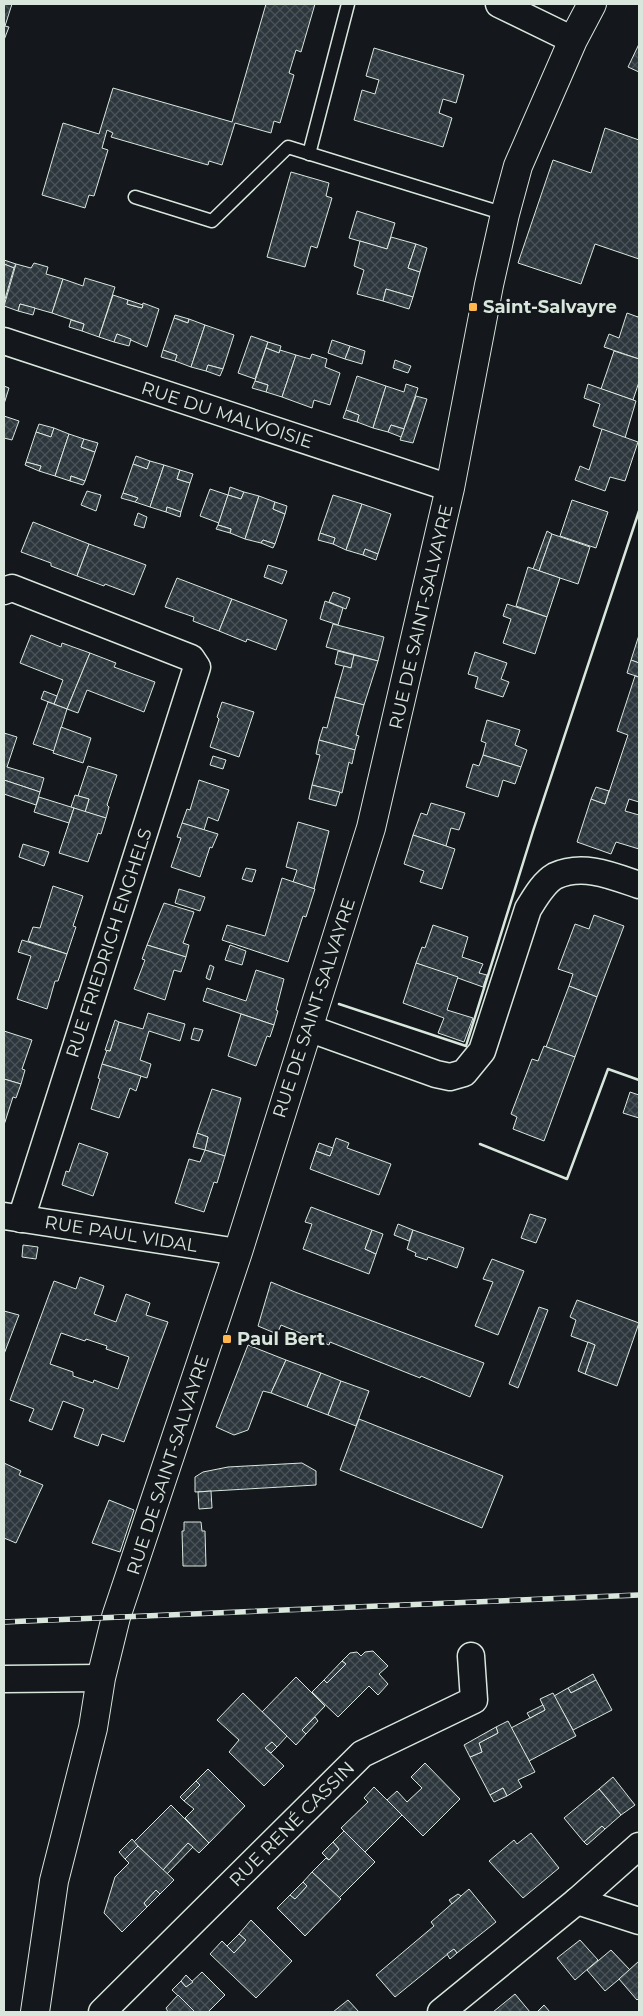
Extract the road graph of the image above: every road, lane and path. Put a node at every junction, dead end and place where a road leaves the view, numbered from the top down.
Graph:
1 (348, 4) edge
2 (499, 4) edge
3 (592, 4) edge
4 (531, 11) edge
5 (573, 40) junction
6 (309, 154) junction
7 (136, 197) dead end
8 (505, 214) junction
9 (4, 341) edge
10 (450, 488) junction
11 (4, 592) edge
12 (639, 885) edge
13 (308, 1028) junction
14 (12, 1217) edge
15 (238, 1252) junction
16 (471, 1656) dead end
17 (101, 1678) junction
18 (4, 1679) edge
19 (639, 1846) edge
20 (577, 1901) junction
21 (639, 1921) edge
22 (35, 2012) edge
23 (102, 2012) edge
24 (441, 2012) edge

1 - 6 lane
2 - 4 street
3 - 5 street, RUE DE SAINT-SALVAYRE
4 - 5 street
5 - 8 street, RUE DE SAINT-SALVAYRE
6 - 7 lane
6 - 8 lane
8 - 10 street, RUE DE SAINT-SALVAYRE
9 - 10 street, RUE DU MALVOISIE
10 - 13 street, RUE DE SAINT-SALVAYRE
11 - 14 street, RUE FRIEDRICH ENGHELS
12 - 13 street
13 - 15 street, RUE DE SAINT-SALVAYRE
14 - 15 street, RUE PAUL VIDAL
15 - 17 street, RUE DE SAINT-SALVAYRE
16 - 23 street, RUE RENÉ CASSIN
17 - 18 street
17 - 22 street, RUE DE SAINT-SALVAYRE
19 - 20 street
20 - 21 street
20 - 24 street

